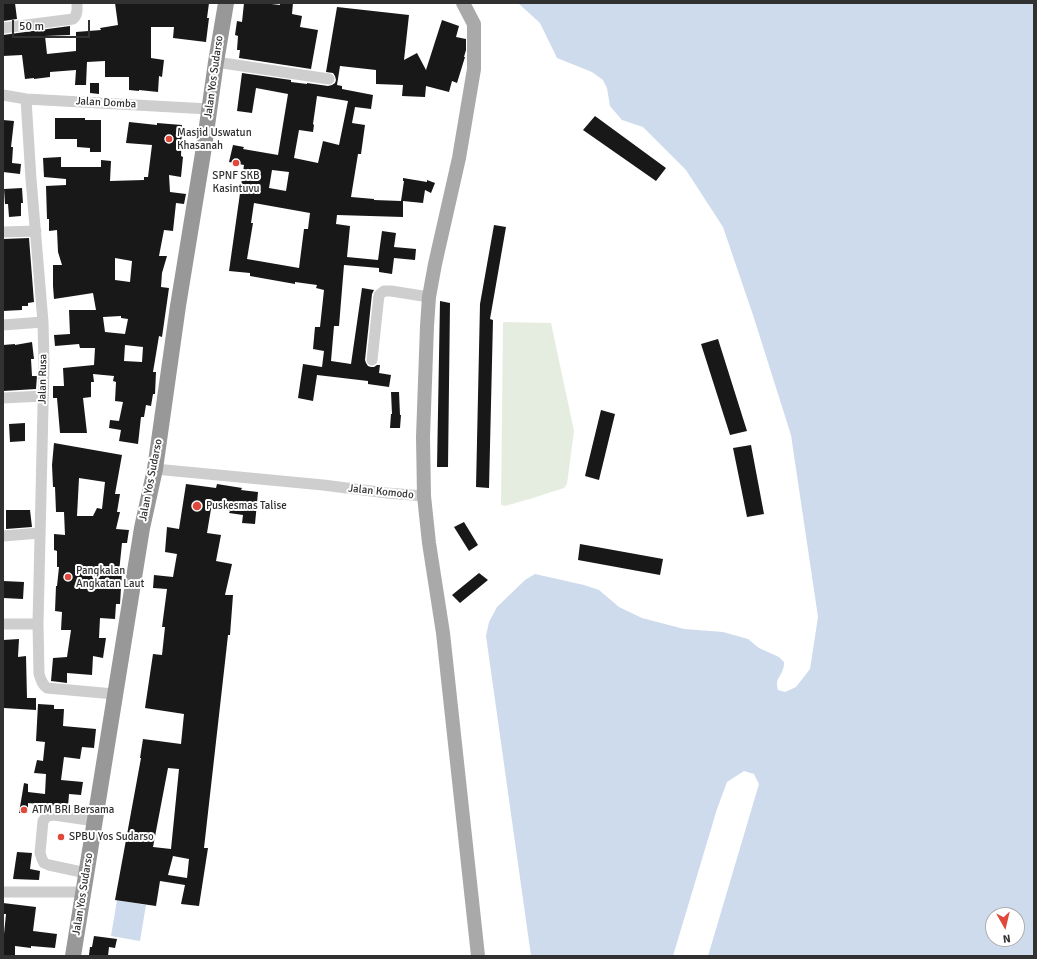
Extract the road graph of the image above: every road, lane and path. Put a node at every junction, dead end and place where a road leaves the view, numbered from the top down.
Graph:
1 (76, 3) edge
2 (226, 3) edge
3 (463, 3) edge
4 (3, 28) edge
5 (216, 62) junction
6 (329, 79) dead end
7 (3, 96) edge
8 (26, 99) junction
9 (209, 109) junction
10 (36, 231) junction
11 (3, 232) edge
12 (430, 297) junction
13 (43, 322) junction
14 (3, 325) edge
15 (372, 360) dead end
16 (43, 396) junction
17 (3, 398) edge
18 (155, 469) junction
19 (424, 496) junction
20 (40, 533) junction
21 (3, 536) edge
22 (3, 624) edge
23 (38, 624) junction
24 (114, 694) junction
25 (95, 821) junction
26 (86, 873) junction
27 (3, 892) edge
28 (83, 892) junction
29 (73, 956) edge
30 (478, 956) edge

1 - 4 street
2 - 5 highway, Jalan Yos Sudarso
3 - 12 main road, Jalan Komodo
5 - 6 street
5 - 9 highway, Jalan Yos Sudarso
7 - 8 street, Jalan Domba
8 - 9 street, Jalan Domba
8 - 10 street, Jalan Rusa
9 - 18 highway, Jalan Yos Sudarso
10 - 11 street
10 - 13 street, Jalan Rusa
12 - 15 street
12 - 19 main road, Jalan Komodo
13 - 14 street
13 - 16 street, Jalan Rusa
16 - 17 street
16 - 20 street, Jalan Rusa
18 - 19 street, Jalan Komodo
18 - 24 highway, Jalan Yos Sudarso
19 - 30 main road
20 - 21 street
20 - 23 street, Jalan Rusa
22 - 23 street
23 - 24 street, Jalan Rusa
24 - 25 highway, Jalan Yos Sudarso
25 - 26 highway, Jalan Yos Sudarso
25 - 26 street
26 - 28 highway, Jalan Yos Sudarso
27 - 28 street
28 - 29 highway, Jalan Yos Sudarso

